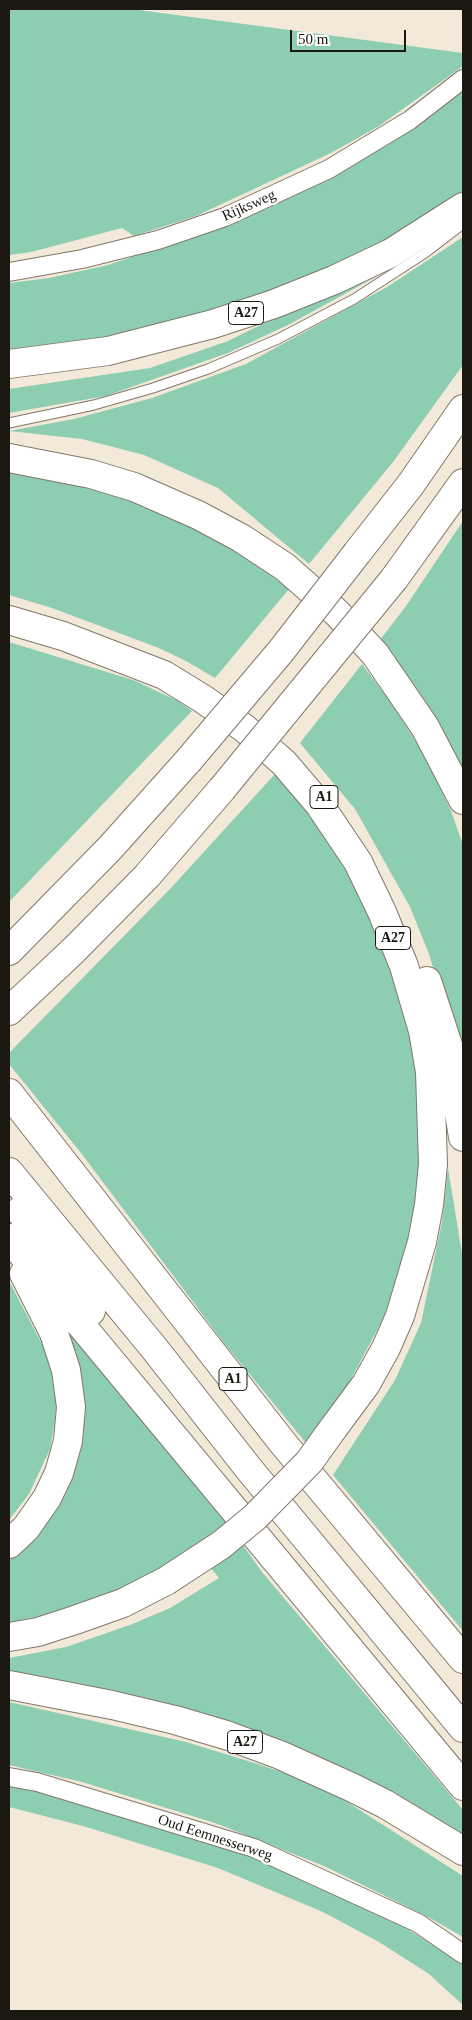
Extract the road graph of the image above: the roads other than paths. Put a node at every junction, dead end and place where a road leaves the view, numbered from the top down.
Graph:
1 (463, 79) edge
2 (463, 208) edge
3 (463, 224) edge
4 (9, 272) edge
5 (9, 364) edge
6 (463, 409) edge
7 (9, 423) edge
8 (9, 458) edge
9 (463, 483) edge
10 (9, 610) edge
11 (9, 620) edge
12 (463, 800) edge
13 (9, 950) edge
14 (9, 1011) edge
15 (9, 1093) edge
16 (463, 1137) edge
17 (9, 1172) edge
18 (9, 1194) edge
19 (9, 1238) edge
20 (9, 1244) edge
21 (230, 1504) junction
22 (9, 1544) edge
23 (9, 1637) edge
24 (463, 1659) edge
25 (9, 1685) edge
26 (463, 1728) edge
27 (9, 1777) edge
28 (463, 1786) edge
29 (463, 1851) edge
30 (463, 1954) edge

1 - 4 street, Rijksweg
2 - 5 highway, A27
3 - 7 lane
6 - 13 highway, bridge
8 - 12 highway
9 - 14 highway, bridge
10 - 16 highway, A1
11 - 23 highway, A27, bridge
15 - 24 highway, A1
17 - 26 highway
18 - 21 highway
19 - 21 highway
20 - 22 highway
21 - 28 highway
25 - 29 highway, A27
27 - 30 street, Oud Eemnesserweg

